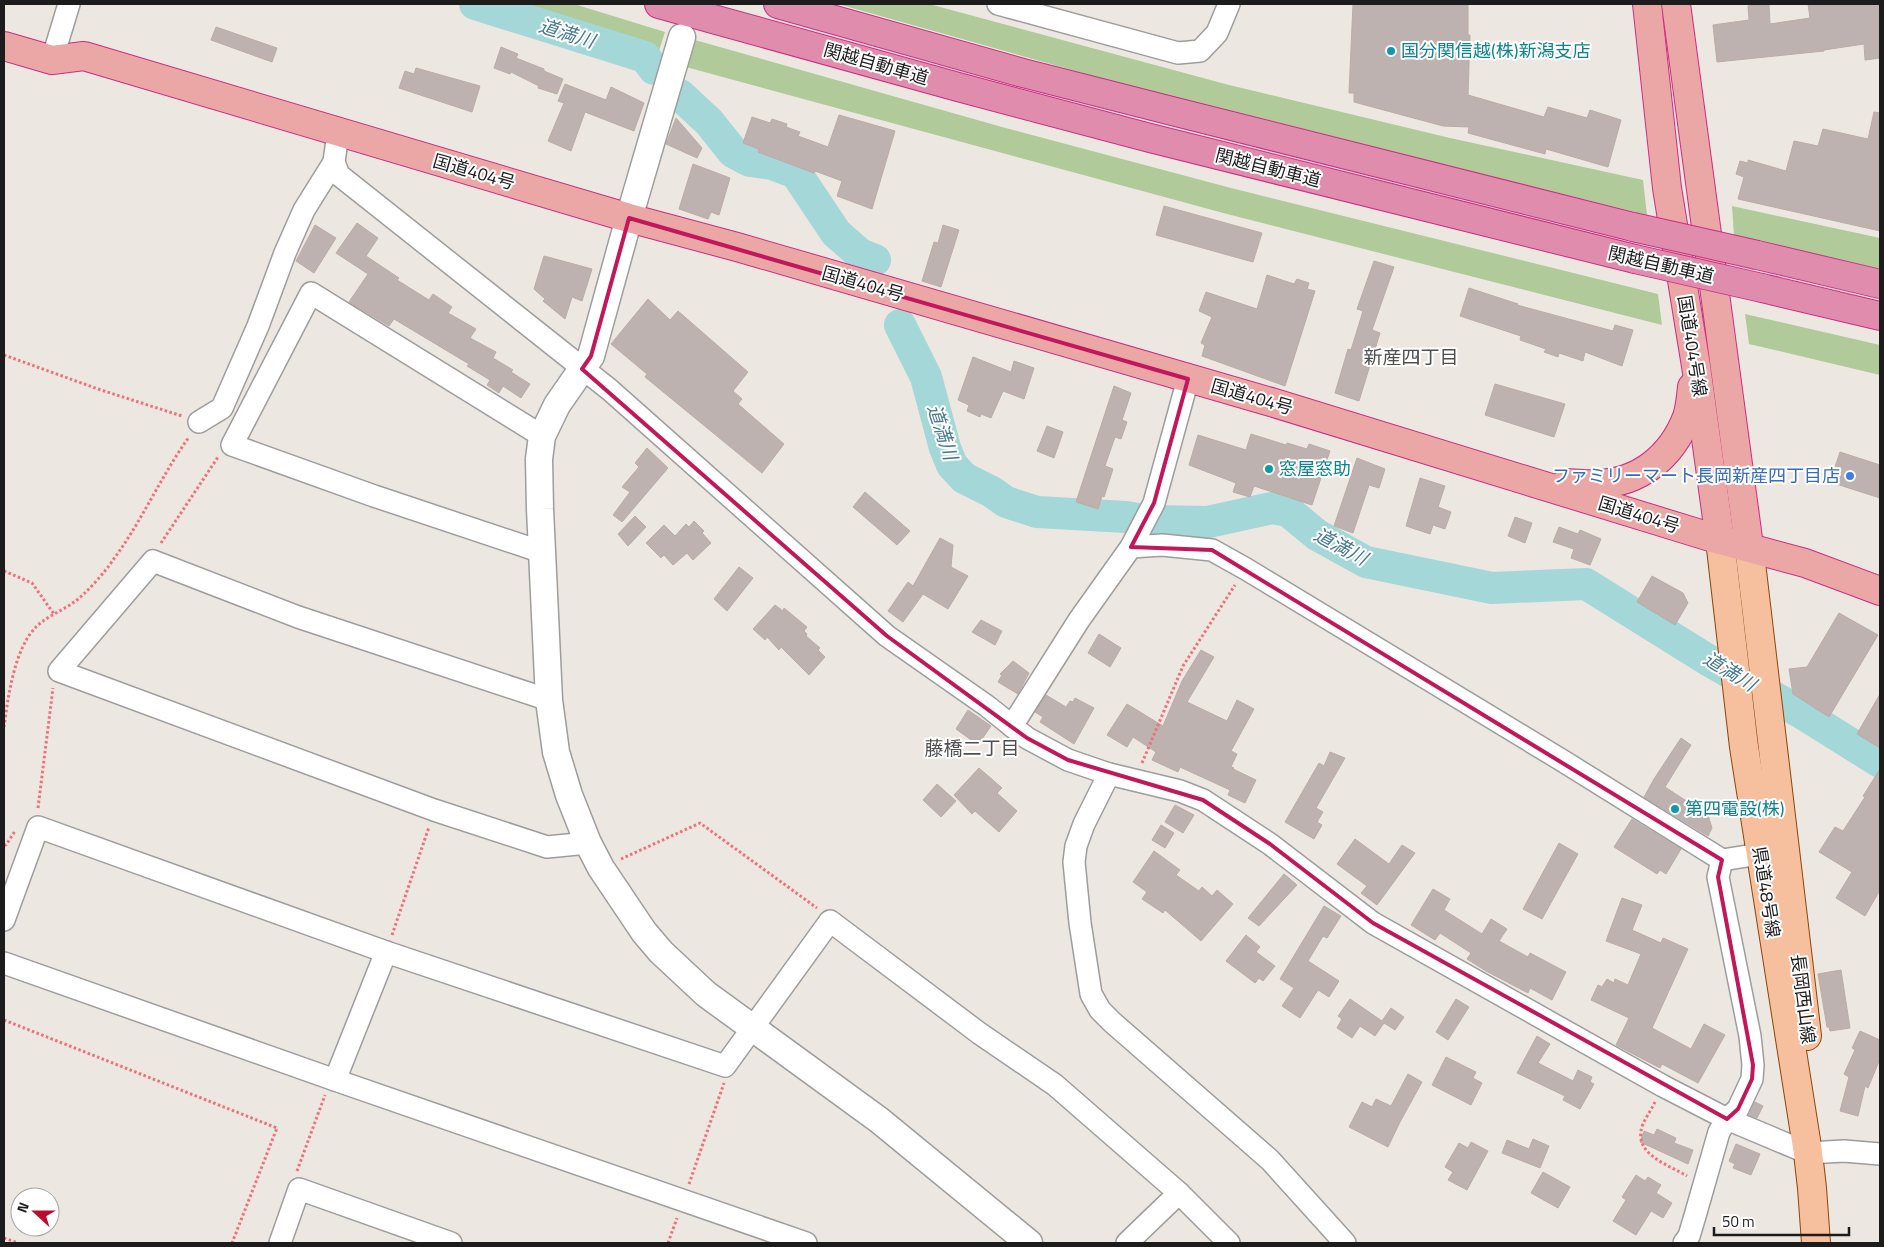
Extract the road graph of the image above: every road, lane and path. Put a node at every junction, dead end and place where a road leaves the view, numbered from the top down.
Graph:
1 (70, 4) edge
2 (659, 4) edge
3 (778, 4) edge
4 (998, 4) edge
5 (1229, 4) edge
6 (1647, 4) edge
7 (1676, 4) edge
8 (682, 37) dead end
9 (4, 46) edge
10 (52, 60) junction
11 (338, 133) junction
12 (334, 162) junction
13 (629, 218) junction
14 (1880, 284) edge
15 (1880, 316) edge
16 (4, 355) edge
17 (1696, 366) junction
18 (582, 369) junction
19 (1188, 379) junction
20 (199, 422) junction
21 (542, 436) junction
22 (232, 445) junction
23 (1527, 480) junction
24 (1720, 540) junction
25 (1749, 546) junction
26 (1130, 547) junction
27 (542, 552) junction
28 (153, 561) junction
29 (1246, 569) junction
30 (4, 571) edge
31 (1880, 591) edge
32 (54, 614) junction
33 (59, 671) junction
34 (549, 700) junction
35 (1012, 726) junction
36 (4, 727) edge
37 (1109, 774) junction
38 (1135, 780) junction
39 (434, 810) junction
40 (38, 827) junction
41 (588, 843) junction
42 (1760, 854) junction
43 (1722, 860) junction
44 (601, 868) junction
45 (4, 920) edge
46 (830, 921) junction
47 (386, 952) junction
48 (4, 963) edge
49 (4, 1020) edge
50 (751, 1028) junction
51 (725, 1066) junction
52 (335, 1080) junction
53 (1663, 1086) junction
54 (1727, 1119) junction
55 (1815, 1154) junction
56 (1880, 1154) edge
57 (1703, 1184) junction
58 (299, 1189) junction
59 (1179, 1193) junction
60 (684, 1201) junction
61 (4, 1238) edge
62 (18, 1243) edge
63 (232, 1243) edge
64 (280, 1243) edge
65 (452, 1243) edge
66 (668, 1243) edge
67 (806, 1243) edge
68 (1029, 1243) edge
69 (1127, 1243) edge
70 (1229, 1243) edge
71 (1345, 1243) edge
72 (1684, 1243) edge
73 (1816, 1243) edge
74 (1830, 1243) edge

1 - 10 street
2 - 15 highway, 関越自動車道, bridge
3 - 14 highway, 関越自動車道, bridge
4 - 5 street
6 - 17 highway, 国道404号線
7 - 25 highway, 国道404号線
8 - 13 street
9 - 10 highway, 国道404号
10 - 11 highway, 国道404号
11 - 12 street
11 - 13 highway, 国道404号
12 - 18 street
12 - 20 street
13 - 18 street
13 - 19 highway, 国道404号
16 - 20 path
17 - 23 highway
17 - 24 highway, 国道404号線
18 - 21 street
18 - 35 street
19 - 23 highway, 国道404号
19 - 26 street
20 - 32 path
21 - 22 street
21 - 27 street
22 - 27 street
22 - 28 path
23 - 24 highway, 国道404号
24 - 25 highway
24 - 42 main road, 県道48号線
25 - 31 highway
25 - 55 main road, 長岡西山線
26 - 29 street
26 - 35 street
27 - 34 street
28 - 33 street
28 - 34 street
29 - 38 path
29 - 43 street
30 - 32 path
32 - 36 path
33 - 39 street
33 - 40 path
34 - 41 street
35 - 37 street
37 - 38 street
37 - 71 street
38 - 53 street
39 - 41 street
39 - 47 path
40 - 45 street
40 - 47 street
41 - 44 street
42 - 43 street
42 - 55 main road, 県道48号線
43 - 54 street
44 - 46 path
44 - 50 street
46 - 50 street
46 - 59 street
47 - 51 street
47 - 52 street
48 - 52 street
49 - 63 path
50 - 51 street
50 - 68 street
51 - 60 path
52 - 58 path
52 - 60 street
53 - 54 street
53 - 57 path
54 - 55 street
54 - 57 street
55 - 56 street
55 - 73 main road, 県道48号線
55 - 74 main road, 長岡西山線
57 - 72 street
58 - 64 street
58 - 65 street
59 - 69 street
59 - 70 street
60 - 66 path
60 - 67 street
61 - 62 path

